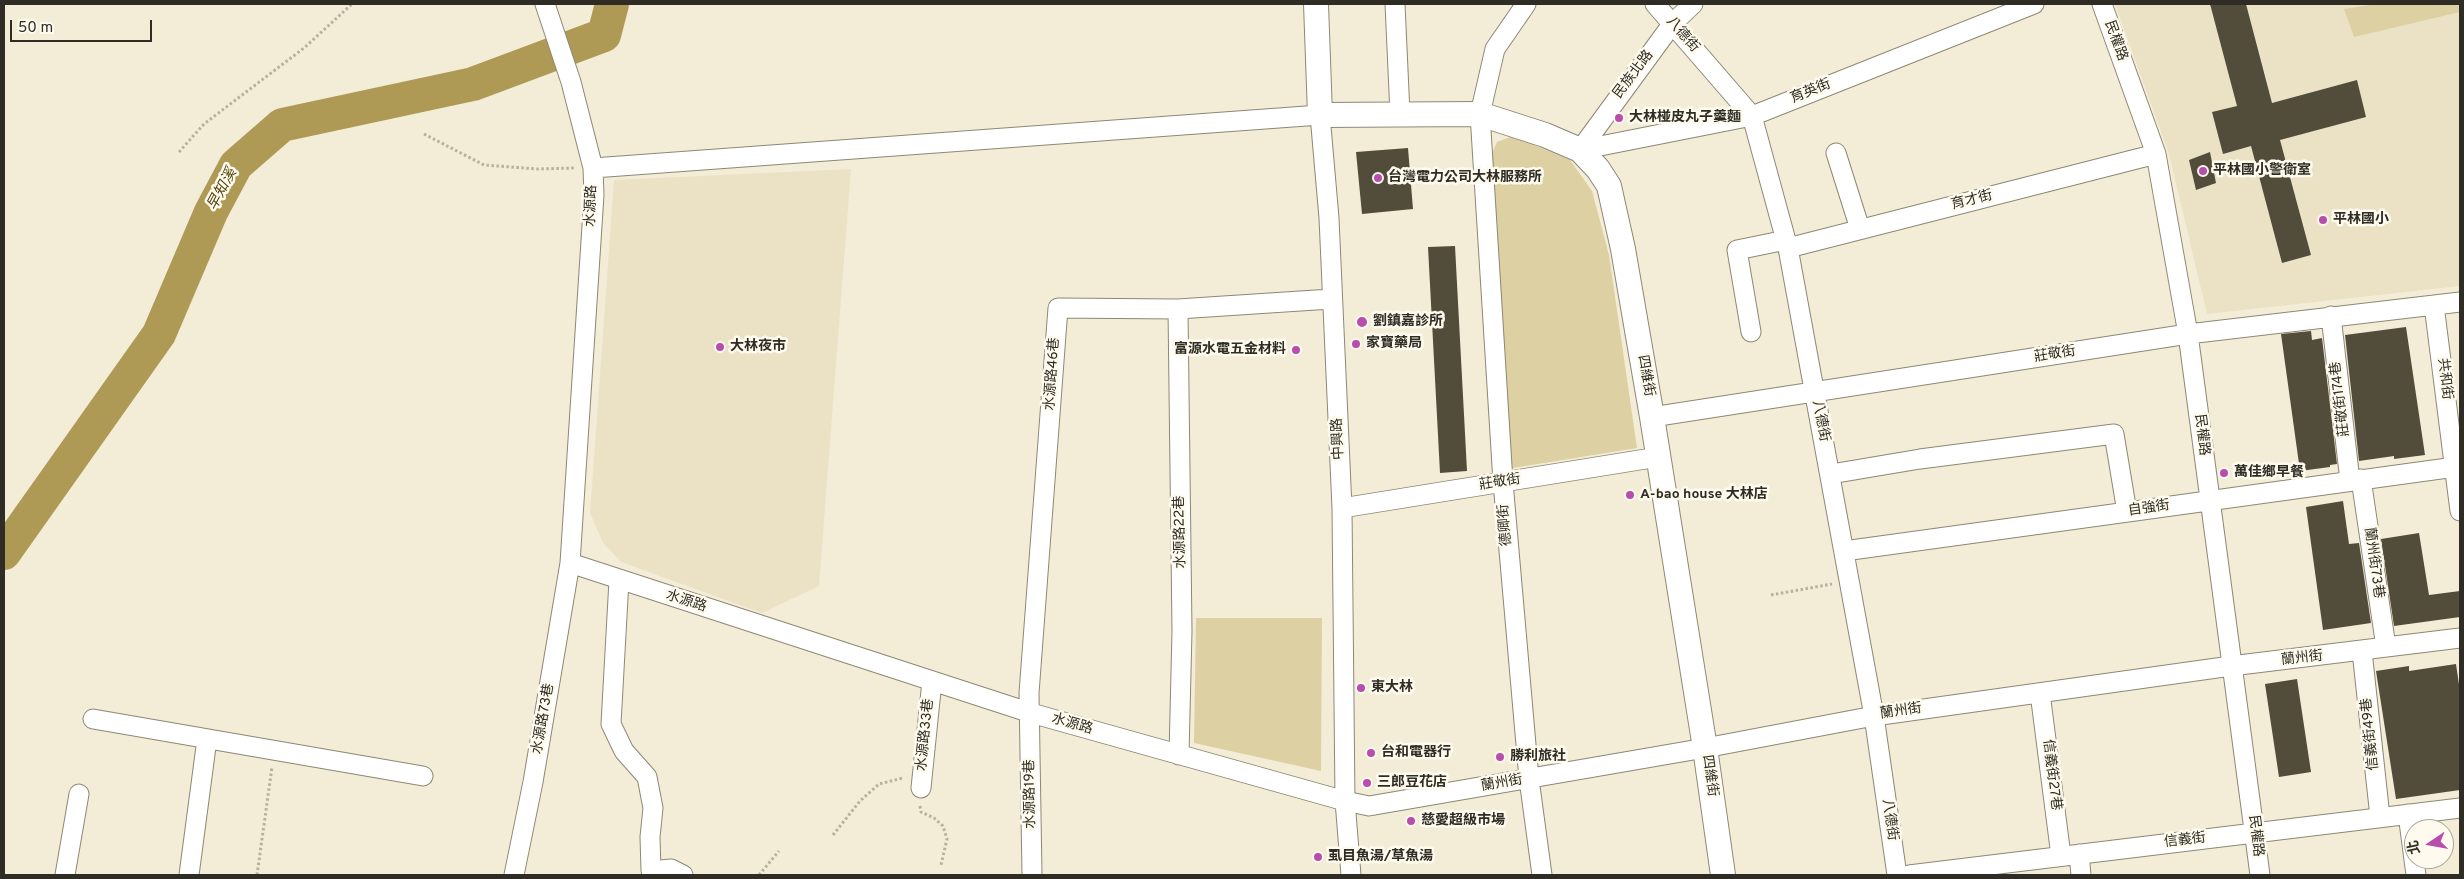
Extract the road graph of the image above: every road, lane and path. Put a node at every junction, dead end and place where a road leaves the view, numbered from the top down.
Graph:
1 (352, 4) edge
2 (546, 4) edge
3 (1316, 4) edge
4 (1395, 4) edge
5 (1526, 4) edge
6 (1654, 4) edge
7 (1693, 4) edge
8 (2034, 4) edge
9 (2102, 4) edge
10 (1673, 23) junction
11 (1400, 114) junction
12 (1480, 114) junction
13 (1320, 116) junction
14 (1752, 116) junction
15 (424, 134) dead end
16 (1580, 150) junction
17 (179, 152) dead end
18 (1836, 153) dead end
19 (2156, 154) junction
20 (593, 168) junction
21 (1860, 229) junction
22 (1787, 244) junction
23 (1331, 299) junction
24 (2460, 302) edge
25 (2434, 305) junction
26 (1178, 309) junction
27 (2331, 316) junction
28 (1751, 332) dead end
29 (2188, 334) junction
30 (1815, 392) junction
31 (1652, 417) junction
32 (1658, 457) junction
33 (2454, 467) junction
34 (1831, 474) junction
35 (2355, 480) junction
36 (1503, 482) junction
37 (2209, 501) junction
38 (1342, 508) junction
39 (2460, 511) edge
40 (2127, 512) junction
41 (1844, 552) junction
42 (570, 563) junction
43 (618, 580) junction
44 (1850, 581) junction
45 (1771, 595) dead end
46 (2460, 638) edge
47 (2386, 647) junction
48 (2362, 651) junction
49 (2231, 666) junction
50 (932, 681) junction
51 (2040, 693) junction
52 (1031, 713) junction
53 (1874, 716) junction
54 (93, 719) dead end
55 (207, 739) junction
56 (1705, 748) junction
57 (274, 751) junction
58 (1179, 754) junction
59 (423, 776) dead end
60 (1530, 779) junction
61 (921, 788) junction
62 (79, 794) dead end
63 (1345, 801) junction
64 (2460, 808) edge
65 (2408, 814) junction
66 (2380, 818) junction
67 (2254, 832) junction
68 (833, 835) dead end
69 (779, 851) dead end
70 (2070, 855) junction
71 (940, 865) dead end
72 (644, 873) edge
73 (64, 875) edge
74 (189, 875) edge
75 (258, 875) edge
76 (514, 875) edge
77 (683, 875) edge
78 (759, 875) edge
79 (1032, 875) edge
80 (1352, 875) edge
81 (1542, 875) edge
82 (1722, 875) edge
83 (1897, 875) edge
84 (1909, 875) edge
85 (2081, 875) edge
86 (2260, 875) edge
87 (2416, 875) edge

1 - 17 path
2 - 20 street, 水源路
3 - 13 main road, 中興路
4 - 11 street
5 - 12 street, 德卿街
6 - 10 street, 八德街
7 - 10 street, 民族北路
8 - 14 street, 育英街
9 - 19 street, 民權路
10 - 14 street, 八德街
10 - 16 street, 民族北路
11 - 12 main road, 四維街
11 - 13 main road, 四維街
12 - 16 main road, 四維街
12 - 36 street, 德卿街
13 - 20 street
13 - 23 street, 中興路
14 - 16 street, 育英街
14 - 22 street, 八德街
15 - 20 path
16 - 31 main road, 四維街
18 - 21 street
19 - 21 street, 育才街
19 - 29 street, 民權路
20 - 42 street, 水源路
21 - 22 street, 育才街
22 - 28 street, 育才街
22 - 30 street, 八德街
23 - 26 street, 水源路46巷
23 - 38 street, 中興路
24 - 25 street, 莊敬街
25 - 27 street, 莊敬街
25 - 33 street, 共和街
26 - 52 street, 水源路46巷
26 - 58 street, 水源路22巷
27 - 29 street, 莊敬街
27 - 35 street, 莊敬街174巷
29 - 30 street, 莊敬街
29 - 37 street, 民權路
30 - 31 street, 莊敬街
30 - 34 street, 八德街
31 - 32 main road, 四維街
32 - 36 street, 莊敬街
32 - 56 main road, 四維街
33 - 35 street, 自強街
33 - 39 street, 共和街
34 - 40 street
34 - 41 street, 八德街
35 - 37 street, 自強街
35 - 47 street, 蘭州街73巷
36 - 38 street, 莊敬街
36 - 60 street, 德卿街
37 - 40 street, 自強街
37 - 49 street, 民權路
38 - 63 street, 中興路
40 - 41 street, 自強街
41 - 44 street, 八德街
42 - 43 street, 水源路
42 - 76 street, 水源路73巷
43 - 50 street, 水源路
43 - 72 street
44 - 45 path
44 - 53 street, 八德街
46 - 47 street, 蘭州街
47 - 48 street, 蘭州街
48 - 49 street, 蘭州街
48 - 66 street, 信義街49巷
49 - 51 street, 蘭州街
49 - 67 street, 民權路
50 - 52 street, 水源路
50 - 61 street, 水源路33巷
51 - 53 street, 蘭州街
51 - 70 street, 信義街27巷
52 - 58 street, 水源路
52 - 79 street, 水源路19巷
53 - 56 street, 蘭州街
53 - 83 street, 八德街
54 - 55 street
55 - 57 street
55 - 74 street
56 - 60 street, 蘭州街
56 - 82 main road, 四維街
57 - 59 street
57 - 75 path
58 - 63 street, 水源路
60 - 63 street, 蘭州街
60 - 81 street, 德卿街
61 - 68 path
61 - 71 path
62 - 73 street
63 - 80 street, 中興路
64 - 65 street, 信義街
65 - 66 street, 信義街
65 - 87 street
66 - 67 street, 信義街
67 - 70 street, 信義街
67 - 86 street, 民權路
69 - 78 path
70 - 84 street, 信義街
70 - 85 street, 信義街27巷
72 - 77 street

